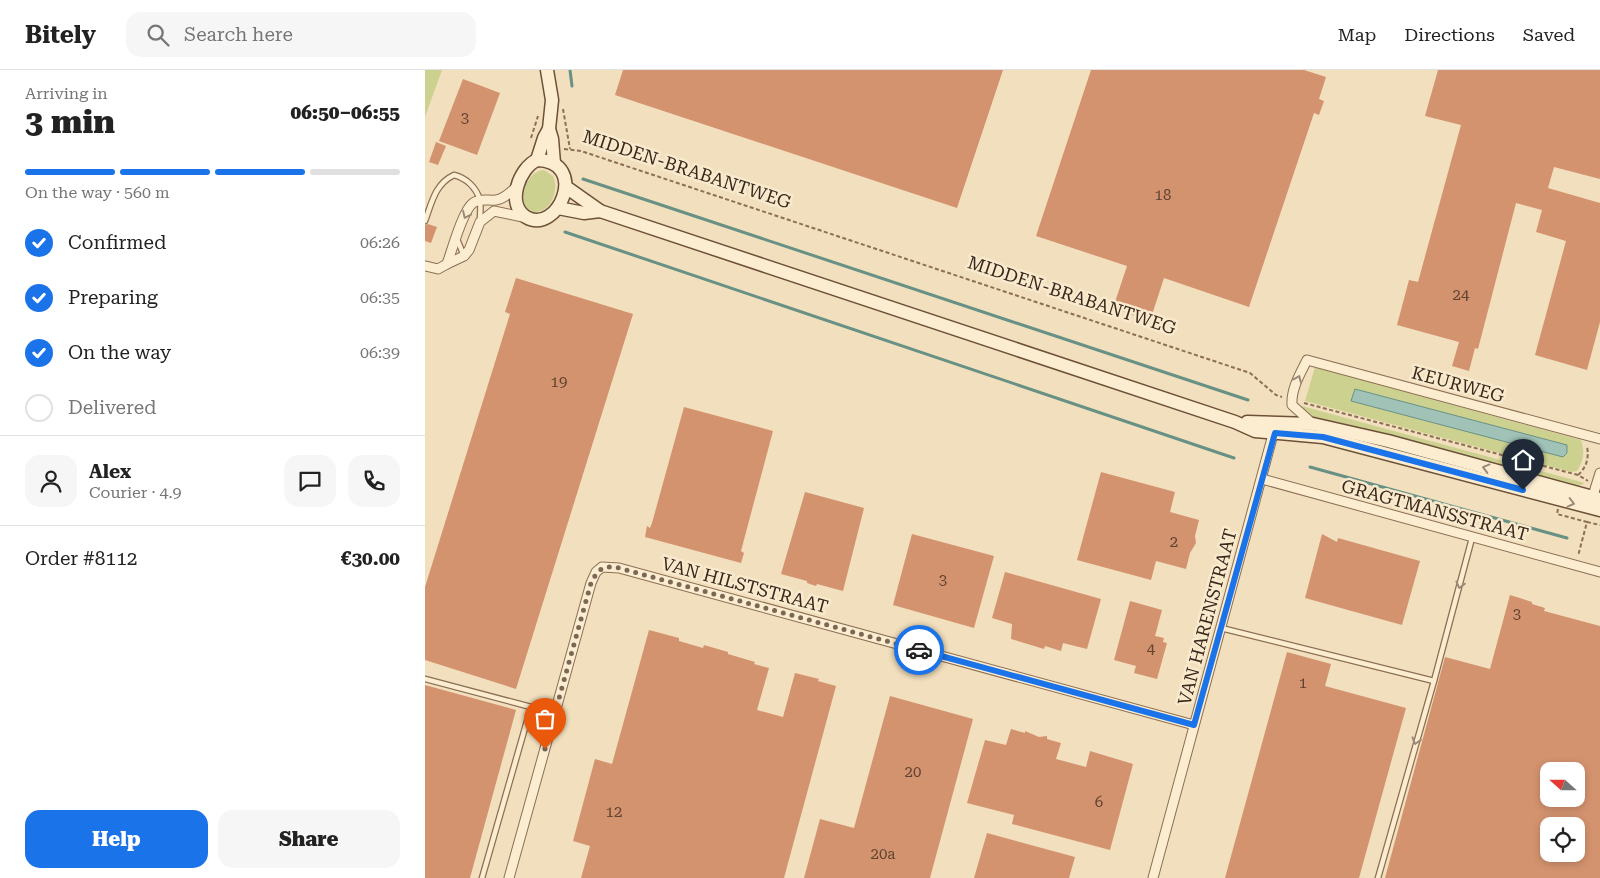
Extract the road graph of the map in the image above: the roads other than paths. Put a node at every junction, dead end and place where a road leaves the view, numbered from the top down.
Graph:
1 (547, 70) edge
2 (541, 147) junction
3 (537, 160) junction
4 (554, 163) junction
5 (519, 184) junction
6 (565, 187) junction
7 (479, 200) junction
8 (558, 208) junction
9 (600, 211) junction
10 (527, 218) junction
11 (425, 221) edge
12 (480, 222) junction
13 (457, 238) junction
14 (464, 256) junction
15 (447, 264) junction
16 (425, 266) edge
17 (1313, 424) junction
18 (1275, 428) junction
19 (1600, 439) edge
20 (1600, 473) edge
21 (1262, 479) junction
22 (1596, 504) edge
23 (1472, 538) junction
24 (1600, 572) edge
25 (1221, 628) junction
26 (425, 679) edge
27 (1434, 681) junction
28 (1194, 725) junction
29 (482, 878) edge
30 (509, 878) edge
31 (1153, 878) edge
32 (1377, 878) edge

1 - 2 street
2 - 3 street
2 - 4 street
3 - 4 street
3 - 5 street
4 - 6 street
5 - 7 street
5 - 10 street
6 - 8 street
6 - 9 street
7 - 11 lane
7 - 12 lane
7 -> 13 street
8 - 9 street
8 - 10 street
9 - 18 street
10 - 12 street
12 - 14 street
13 - 14 lane
13 - 15 street
14 - 15 street
15 - 16 street
17 - 18 street
17 -> 19 street, KEURWEG
22 -> 17 street
18 - 21 street, VAN HARENSTRAAT
18 -> 22 street
20 - 22 street
21 - 23 street, GRAGTMANSSTRAAT
21 - 25 street, VAN HARENSTRAAT
23 - 24 street, GRAGTMANSSTRAAT
23 -> 27 lane
25 - 27 lane
25 - 28 street, VAN HARENSTRAAT
26 - 29 lane
27 -> 32 lane
28 - 30 street, VAN HILSTSTRAAT
28 - 31 street, VAN HARENSTRAAT

